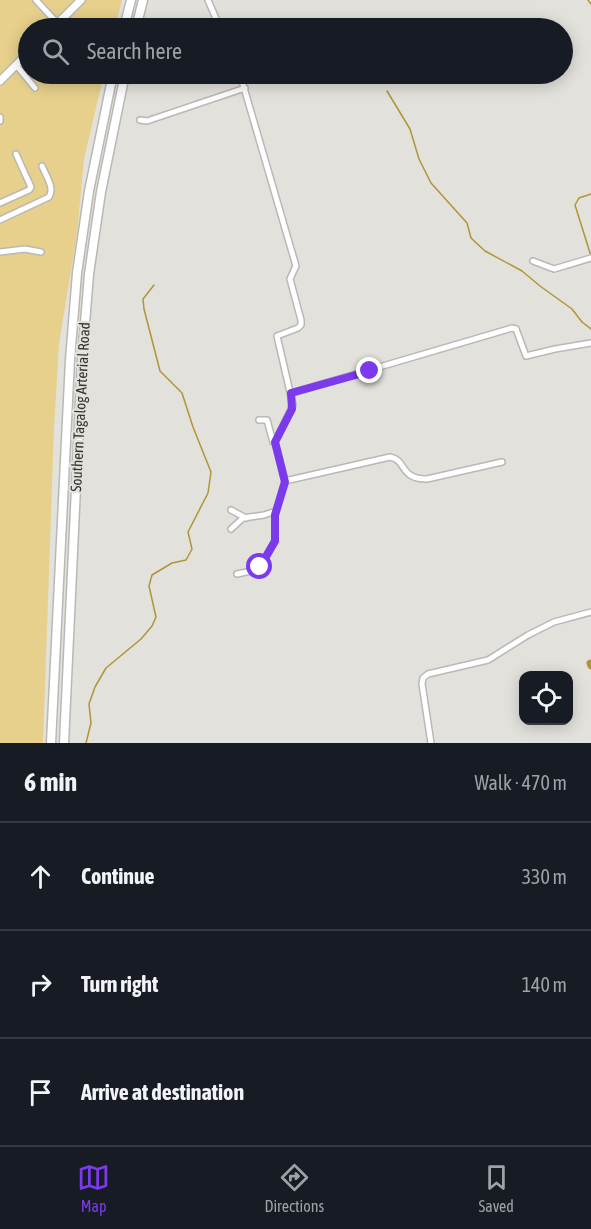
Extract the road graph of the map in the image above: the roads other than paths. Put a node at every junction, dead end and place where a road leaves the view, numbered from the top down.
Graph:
1 (36, 0) edge
2 (81, 0) edge
3 (131, 0) edge
4 (143, 0) edge
5 (208, 0) edge
6 (73, 3) edge
7 (50, 18) edge
8 (62, 18) edge
9 (126, 18) edge
10 (138, 18) edge
11 (216, 18) edge
12 (16, 65) joint
13 (18, 67) edge
14 (0, 81) edge
15 (32, 84) edge
16 (111, 84) edge
17 (123, 84) edge
18 (244, 84) edge
19 (35, 88) dead end
20 (245, 88) junction
21 (140, 120) dead end
22 (16, 154) dead end
23 (42, 166) dead end
24 (0, 203) edge
25 (0, 220) edge
26 (0, 252) edge
27 (41, 252) dead end
28 (589, 258) edge
29 (533, 261) dead end
30 (591, 343) edge
31 (291, 393) junction
32 (259, 420) dead end
33 (275, 442) junction
34 (502, 462) dead end
35 (285, 482) junction
36 (231, 510) dead end
37 (276, 511) junction
38 (246, 518) junction
39 (231, 529) dead end
40 (237, 574) dead end
41 (591, 612) edge
42 (51, 743) edge
43 (64, 743) edge
44 (431, 743) edge

1 - 7 street
2 - 6 main road
3 - 9 highway
4 - 10 highway
5 - 11 street
6 - 8 main road
12 - 13 street
12 - 14 main road
15 - 19 street
16 - 42 highway, Southern Tagalog Arterial Road
17 - 43 highway, Southern Tagalog Arterial Road
18 - 20 street
20 - 21 street
20 - 31 street
22 - 24 street
23 - 25 street
26 - 27 street
28 - 29 street
30 - 31 street
31 - 33 street
32 - 33 street
33 - 35 street
34 - 35 street
35 - 37 street
36 - 38 street
37 - 38 street
37 - 40 street
38 - 39 street
41 - 44 street

